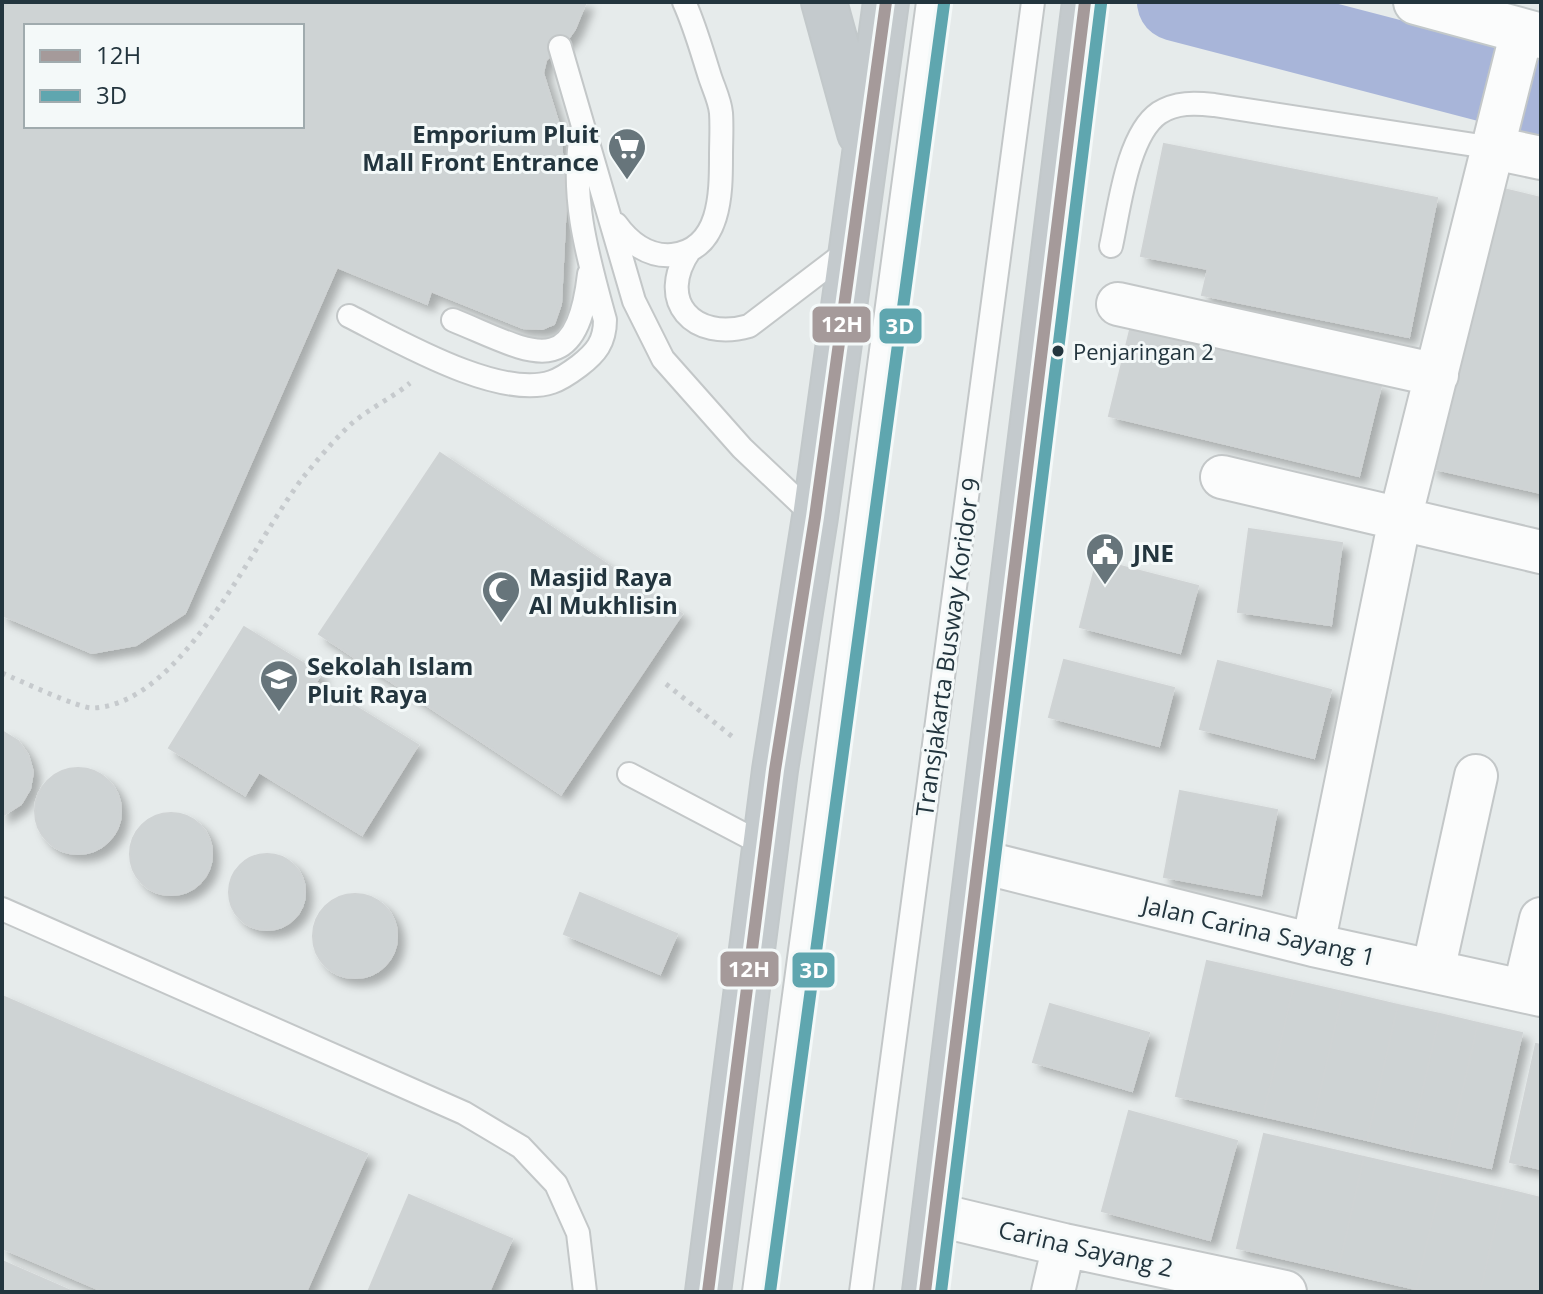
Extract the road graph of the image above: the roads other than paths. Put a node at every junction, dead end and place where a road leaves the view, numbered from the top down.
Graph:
1 (684, 2) edge
2 (824, 2) edge
3 (886, 2) edge
4 (928, 2) edge
5 (1033, 2) edge
6 (1085, 2) edge
7 (1416, 2) edge
8 (1525, 45) edge
9 (560, 47) dead end
10 (583, 124) junction
11 (1497, 136) junction
12 (864, 147) junction
13 (1541, 158) edge
14 (611, 218) junction
15 (1111, 246) dead end
16 (850, 249) junction
17 (690, 250) junction
18 (590, 258) junction
19 (1118, 304) dead end
20 (349, 316) dead end
21 (453, 320) dead end
22 (1437, 375) junction
23 (1222, 477) dead end
24 (815, 517) junction
25 (1400, 519) junction
26 (1541, 552) edge
27 (629, 774) dead end
28 (1476, 776) dead end
29 (766, 846) junction
30 (978, 861) junction
31 (2, 909) edge
32 (1541, 919) edge
33 (1313, 945) junction
34 (1433, 971) junction
35 (1533, 993) edge
36 (934, 1214) junction
37 (1064, 1245) junction
38 (585, 1292) edge
39 (708, 1292) edge
40 (754, 1292) edge
41 (861, 1292) edge
42 (925, 1292) edge
43 (1053, 1292) edge
44 (1285, 1292) edge

1 - 17 lane
2 - 12 highway
3 - 12 highway
4 - 40 lane
5 - 41 lane, Transjakarta Busway Koridor 9
6 - 30 highway
7 - 8 main road
8 - 11 street
9 - 10 lane
10 - 14 lane
10 - 18 lane
11 - 13 street
11 - 15 lane
11 - 22 street
12 - 16 highway
14 - 17 lane
14 - 24 lane
16 - 17 lane
16 - 24 highway
18 - 20 lane
18 - 21 lane
19 - 22 street
22 - 25 street
23 - 25 street
24 - 29 highway
25 - 26 street
25 - 33 street
27 - 29 lane
28 - 34 street
29 - 39 highway
30 - 33 street, Jalan Carina Sayang 1
30 - 36 highway
31 - 38 lane
32 - 35 street
33 - 34 street, Jalan Carina Sayang 1
34 - 35 street, Jalan Carina Sayang 1
36 - 37 street, Carina Sayang 2
36 - 42 highway
37 - 43 street
37 - 44 street, Carina Sayang 2

